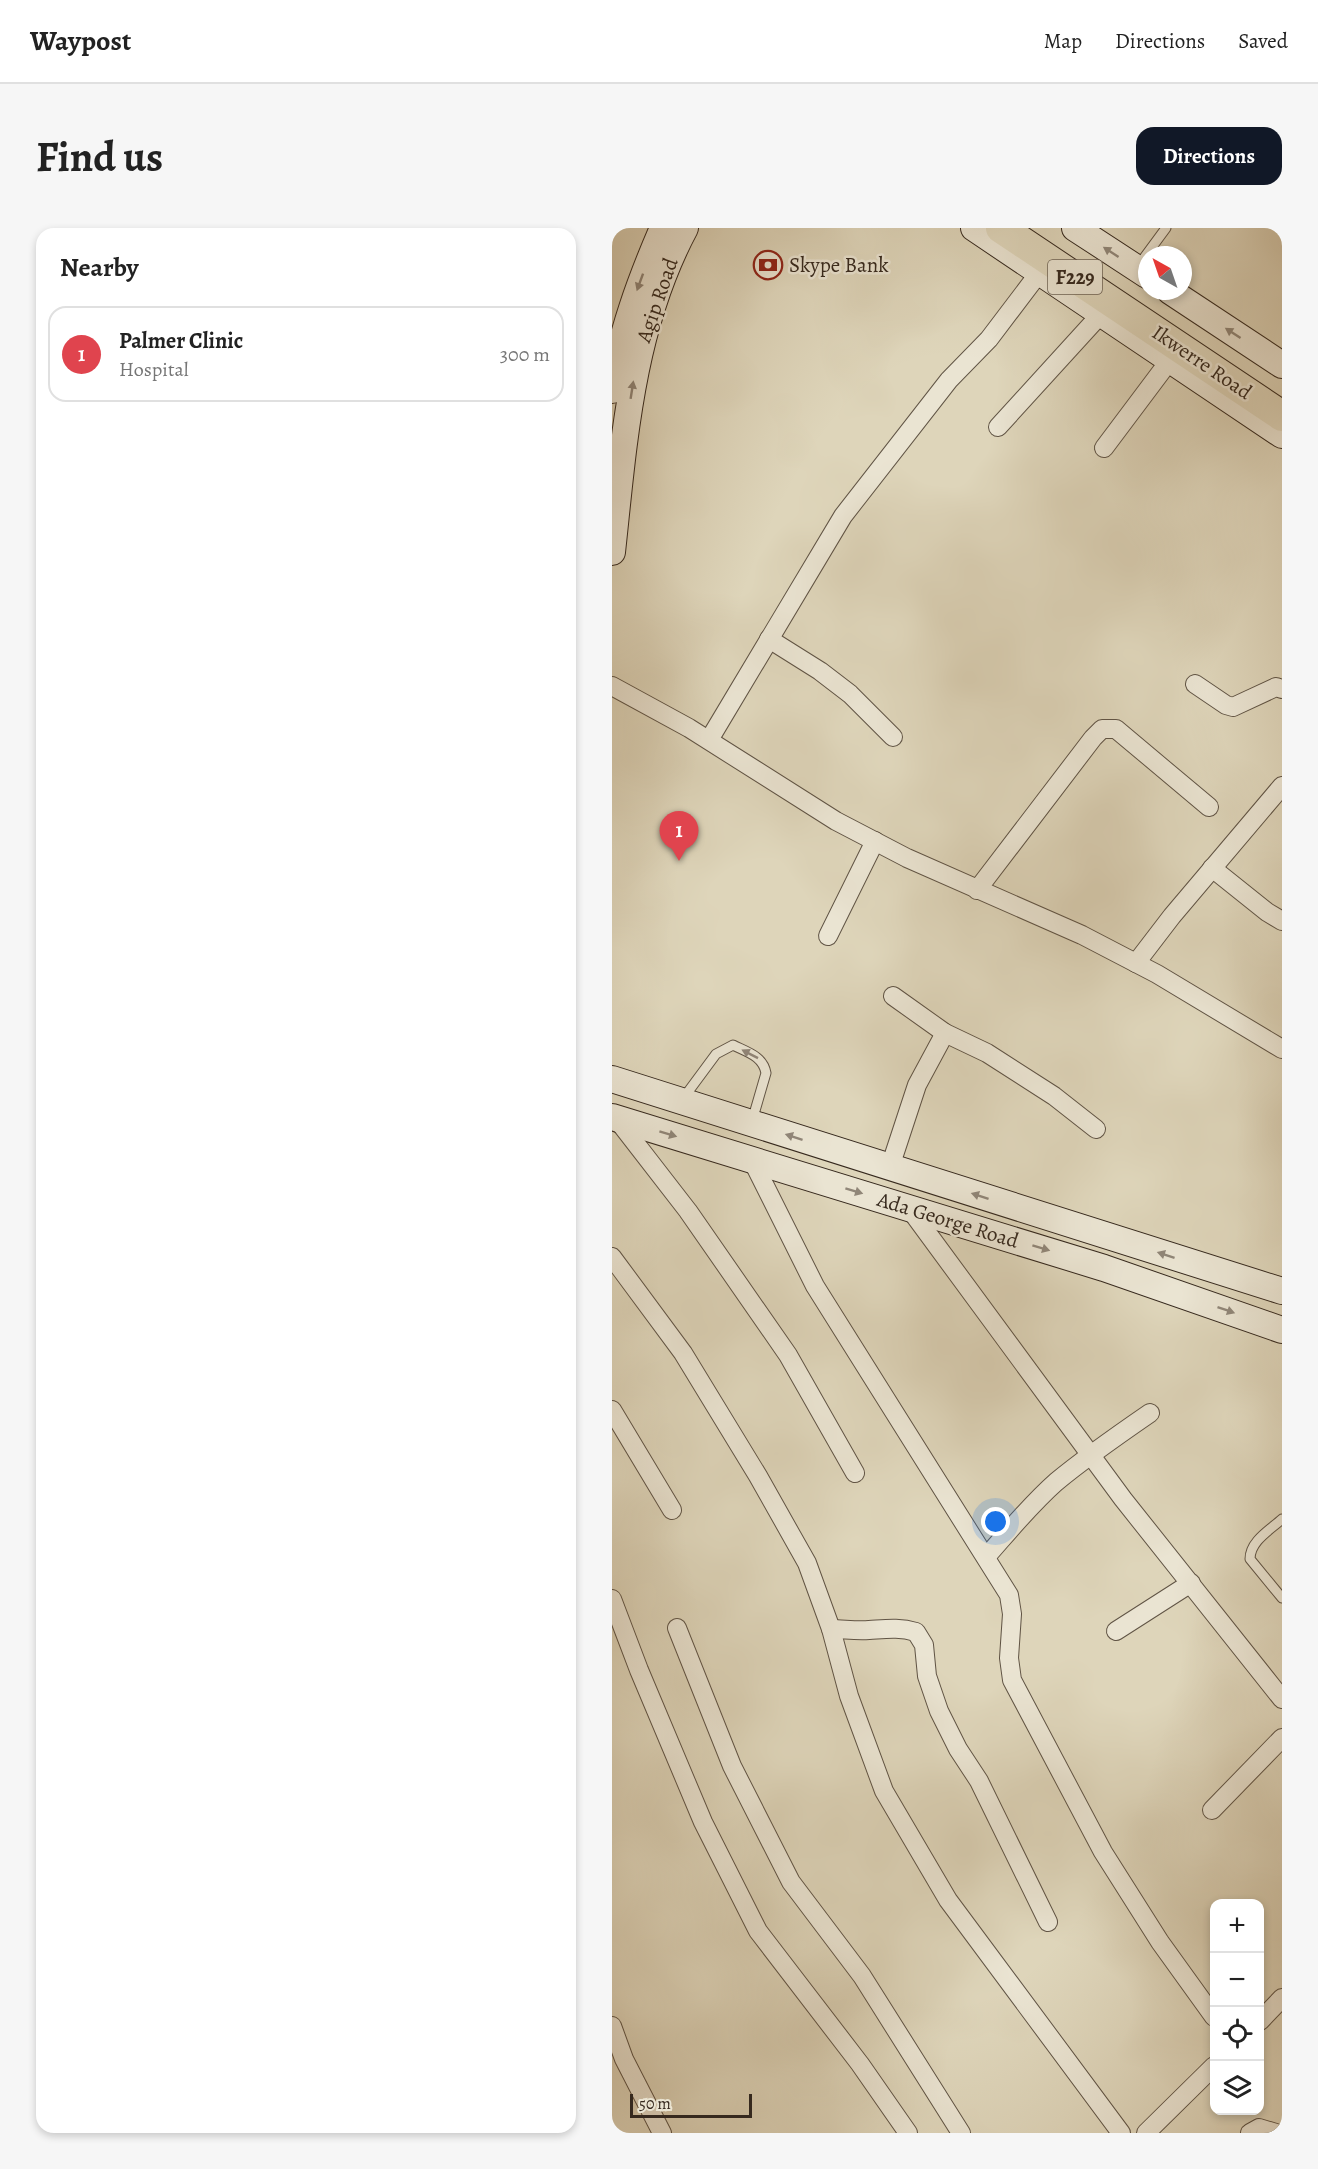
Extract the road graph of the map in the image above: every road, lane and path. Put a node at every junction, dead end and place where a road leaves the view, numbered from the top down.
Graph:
1 (663, 228) edge
2 (685, 228) edge
3 (974, 228) edge
4 (1001, 228) edge
5 (1036, 228) edge
6 (1075, 228) edge
7 (1166, 228) edge
8 (1156, 246) edge
9 (1138, 269) edge
10 (1039, 273) junction
11 (1159, 309) edge
12 (1101, 314) junction
13 (1170, 360) junction
14 (1282, 365) edge
15 (612, 390) edge
16 (1282, 392) edge
17 (1282, 416) edge
18 (998, 427) dead end
19 (1282, 435) edge
20 (1104, 448) dead end
21 (612, 552) edge
22 (769, 639) junction
23 (1195, 684) dead end
24 (612, 686) edge
25 (1282, 688) edge
26 (893, 737) dead end
27 (709, 740) junction
28 (1279, 794) edge
29 (1209, 807) dead end
30 (875, 841) junction
31 (1212, 868) junction
32 (977, 890) junction
33 (1282, 921) edge
34 (828, 936) dead end
35 (1136, 963) junction
36 (893, 996) dead end
37 (945, 1033) junction
38 (1282, 1048) edge
39 (612, 1079) edge
40 (681, 1101) junction
41 (614, 1118) edge
42 (751, 1123) junction
43 (1096, 1129) dead end
44 (752, 1160) junction
45 (890, 1167) junction
46 (909, 1208) junction
47 (612, 1257) edge
48 (1282, 1291) edge
49 (1282, 1330) edge
50 (612, 1410) edge
51 (1150, 1413) dead end
52 (1090, 1454) junction
53 (855, 1473) dead end
54 (672, 1510) dead end
55 (1282, 1519) edge
56 (986, 1557) junction
57 (1191, 1583) junction
58 (1282, 1598) edge
59 (612, 1599) edge
60 (677, 1628) dead end
61 (831, 1629) junction
62 (1116, 1631) dead end
63 (1282, 1699) edge
64 (1282, 1738) edge
65 (1212, 1810) dead end
66 (1048, 1922) dead end
67 (1282, 1998) edge
68 (1210, 2010) edge
69 (1264, 2017) edge
70 (612, 2026) edge
71 (1210, 2071) edge
72 (662, 2133) edge
73 (908, 2133) edge
74 (961, 2133) edge
75 (1121, 2133) edge
76 (1146, 2133) edge
77 (1250, 2133) edge
78 (1276, 2133) edge

1 -> 15 main road, Agip Road
21 -> 2 main road, Agip Road
3 - 10 main road
4 - 11 main road, Ikwerre Road / F229
5 - 11 main road, Ikwerre Road / F229
9 -> 6 main road
7 - 8 lane
10 - 12 main road
10 - 22 street
14 -> 11 main road
11 - 16 main road, Ikwerre Road / F229
11 - 17 main road, Ikwerre Road / F229
12 - 13 main road
12 - 18 street
13 - 19 main road
13 - 20 street
22 - 26 street
22 - 27 street
23 - 25 street
24 - 27 street
27 - 30 street
28 - 31 street
29 - 32 street
30 - 32 street
30 - 34 street
31 - 33 street
31 - 35 street
32 - 35 street
35 - 38 street
36 - 37 street
37 - 43 street
37 - 45 street
39 - 40 main road, Ada George Road
40 - 42 main road, Ada George Road
42 -> 40 lane
41 -> 44 main road, Ada George Road
41 - 53 street
45 -> 42 main road, Ada George Road
44 -> 46 main road, Ada George Road
44 - 56 street
48 -> 45 main road, Ada George Road
46 -> 49 main road, Ada George Road
46 - 52 street
47 - 61 street
50 - 54 street
51 - 52 street
52 - 56 street
52 - 57 street
55 - 58 lane
56 - 68 street
57 - 62 street
57 - 63 street
59 - 73 street
60 - 74 street
61 - 66 street
61 - 75 street
64 - 65 street
67 - 69 street
70 - 72 street
71 - 76 street
77 - 78 street

